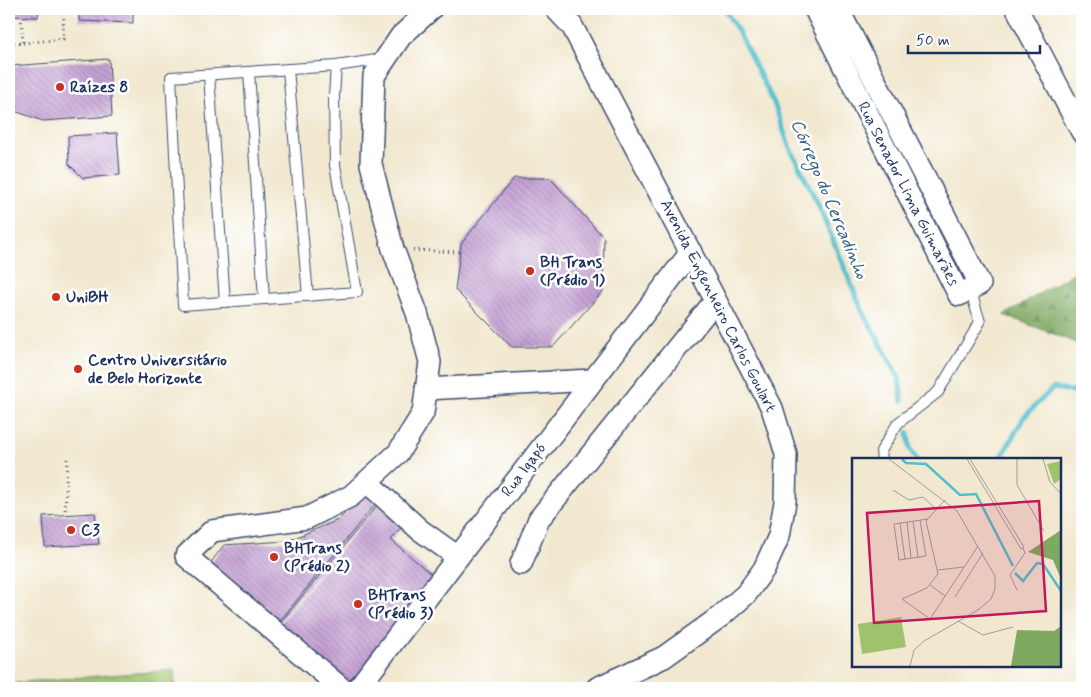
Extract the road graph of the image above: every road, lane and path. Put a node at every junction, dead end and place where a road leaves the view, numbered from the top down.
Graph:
1 (64, 9) edge
2 (431, 9) edge
3 (556, 9) edge
4 (815, 9) edge
5 (838, 9) edge
6 (1017, 9) edge
7 (21, 17) dead end
8 (9, 43) edge
9 (23, 43) junction
10 (386, 59) junction
11 (336, 66) junction
12 (288, 70) junction
13 (249, 72) junction
14 (209, 75) junction
15 (1082, 132) edge
16 (392, 249) junction
17 (460, 252) dead end
18 (691, 252) junction
19 (970, 289) junction
20 (308, 296) junction
21 (264, 299) junction
22 (715, 301) junction
23 (225, 302) junction
24 (592, 380) junction
25 (426, 389) junction
26 (67, 458) dead end
27 (882, 458) edge
28 (367, 482) junction
29 (65, 515) dead end
30 (458, 557) junction
31 (521, 564) dead end
32 (341, 688) edge
33 (358, 688) edge
34 (597, 688) edge

1 - 9 path
2 - 10 street
3 - 18 street, Avenida Engenheiro Carlos Goulart
4 - 19 street, Rua Senador Lima Guimarães
5 - 19 street, Rua Senador Lima Guimarães
6 - 15 street
7 - 9 path
8 - 9 path
10 - 11 lane
10 - 16 street
11 - 12 lane
11 - 20 lane
12 - 13 lane
12 - 20 lane
13 - 14 lane
13 - 21 lane
14 - 23 lane
14 - 23 lane
16 - 17 path
16 - 25 street
18 - 22 street, Avenida Engenheiro Carlos Goulart
18 - 24 street, Rua Igapó
19 - 27 lane
20 - 21 lane
21 - 23 lane
22 - 31 street
22 - 34 street, Avenida Engenheiro Carlos Goulart
24 - 25 street
24 - 30 street, Rua Igapó
25 - 28 street
26 - 29 path
28 - 30 street
28 - 32 street
30 - 33 street, Rua Igapó

